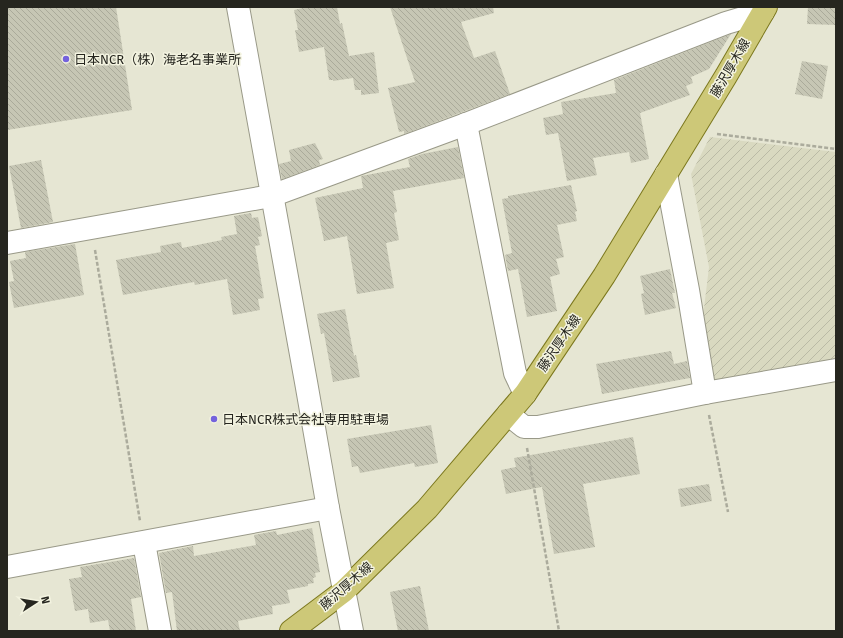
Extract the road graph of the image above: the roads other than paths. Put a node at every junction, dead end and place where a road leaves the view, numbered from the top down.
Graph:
1 (238, 7) edge
2 (765, 9) edge
3 (466, 124) junction
4 (666, 174) junction
5 (271, 196) junction
6 (7, 242) edge
7 (836, 370) edge
8 (705, 393) junction
9 (525, 394) junction
10 (516, 421) junction
11 (328, 508) junction
12 (144, 543) junction
13 (7, 567) edge
14 (344, 590) junction
15 (160, 631) edge
16 (292, 631) edge
17 (352, 631) edge

1 - 5 street
2 - 3 street
2 - 4 main road, 藤沢厚木線
3 - 5 street
3 - 9 street
4 - 8 street
4 - 9 main road, 藤沢厚木線
5 - 6 street
5 - 11 street
7 - 8 street
8 - 10 street
9 - 10 main road, 藤沢厚木線
10 - 14 main road, 藤沢厚木線
11 - 12 street
11 - 14 street
12 - 13 street
12 - 15 street
14 - 16 main road, 藤沢厚木線
14 - 17 street

